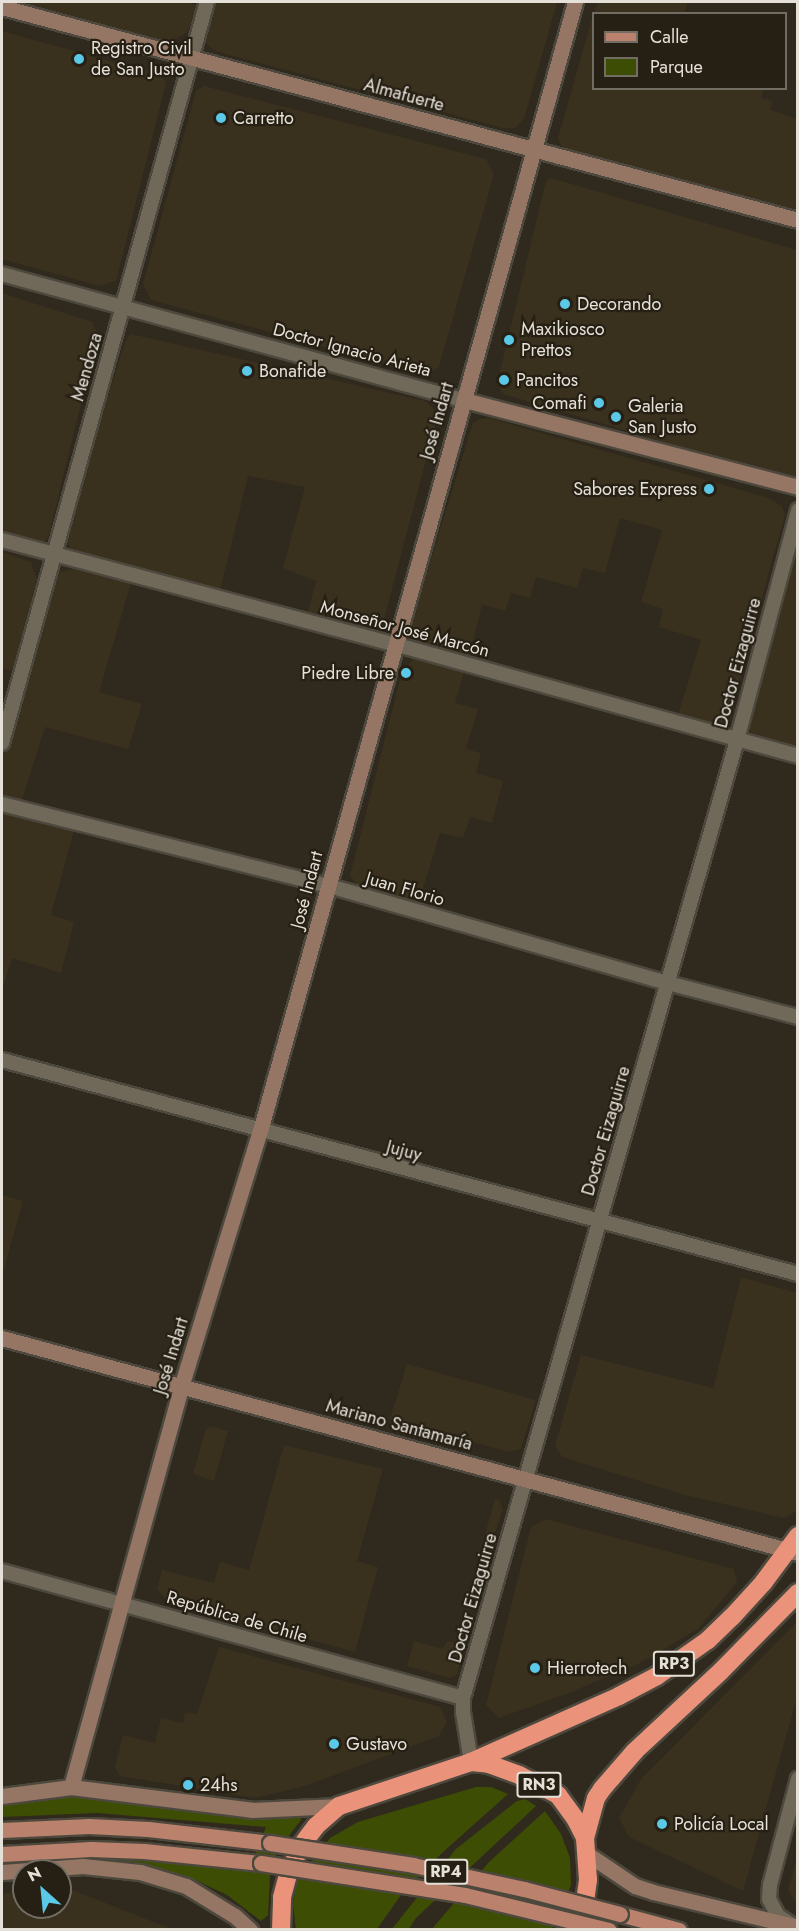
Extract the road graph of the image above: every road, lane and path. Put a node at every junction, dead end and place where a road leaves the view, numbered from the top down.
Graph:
1 (207, 2) edge
2 (576, 2) edge
3 (2, 7) edge
4 (192, 56) junction
5 (534, 150) junction
6 (798, 220) edge
7 (2, 274) edge
8 (123, 308) junction
9 (464, 400) junction
10 (798, 487) edge
11 (798, 510) edge
12 (2, 540) edge
13 (54, 555) junction
14 (394, 644) junction
15 (737, 740) junction
16 (2, 743) edge
17 (798, 756) edge
18 (2, 804) edge
19 (329, 886) junction
20 (668, 983) junction
21 (798, 1017) edge
22 (2, 1060) edge
23 (260, 1131) junction
24 (598, 1221) junction
25 (798, 1274) edge
26 (2, 1338) edge
27 (181, 1387) junction
28 (526, 1479) junction
29 (798, 1536) edge
30 (792, 1552) edge
31 (2, 1570) edge
32 (798, 1593) edge
33 (123, 1604) junction
34 (463, 1698) junction
35 (471, 1762) junction
36 (798, 1779) edge
37 (71, 1787) junction
38 (4, 1795) edge
39 (339, 1806) junction
40 (2, 1830) edge
41 (585, 1845) junction
42 (2, 1854) edge
43 (2, 1872) edge
44 (795, 1927) edge
45 (250, 1929) edge
46 (281, 1929) edge
47 (575, 1929) edge
48 (609, 1929) edge
49 (679, 1929) edge

1 - 4 street, Mendoza
2 - 5 street, José Indart
3 - 4 street, Almafuerte
4 - 5 street, Almafuerte
4 - 8 street, Mendoza
5 - 6 street, Almafuerte
5 - 9 street, José Indart
7 - 8 street, Doctor Ignacio Arieta
8 - 9 street, Doctor Ignacio Arieta
8 - 13 street, Mendoza
9 - 10 street, Doctor Ignacio Arieta
9 - 14 street, José Indart
11 - 15 street, Doctor Eizaguirre
12 - 13 street, Monseñor José Marcón
13 - 14 street, Monseñor José Marcón
13 - 16 street, Mendoza
14 - 15 street, Monseñor José Marcón
14 - 19 street, José Indart
15 - 17 street, Monseñor José Marcón
15 - 20 street, Doctor Eizaguirre
18 - 19 street, Juan Florio
19 - 20 street, Juan Florio
19 - 23 street, José Indart
20 - 21 street, Juan Florio
20 - 24 street, Doctor Eizaguirre
22 - 23 street, Jujuy
23 - 24 street, Jujuy
23 - 27 street, José Indart
24 - 25 street, Jujuy
24 - 28 street, Doctor Eizaguirre
26 - 27 street, Mariano Santamaría
27 - 28 street, Mariano Santamaría
27 - 33 street, José Indart
28 - 30 street, Mariano Santamaría
28 - 34 street, Doctor Eizaguirre
29 - 30 highway, RP3
30 - 35 highway, RP3
31 - 33 street, República de Chile
32 - 41 highway, RP3
33 - 34 street, República de Chile
33 - 37 street, José Indart
34 - 35 street, Doctor Eizaguirre
35 - 39 highway
35 - 41 highway, RN3
36 - 44 street
37 - 38 street
37 - 39 street
39 - 46 highway
40 - 49 main road, RP4, bridge
41 - 44 street
41 - 47 highway
42 - 48 main road, RP4, bridge
43 - 45 street

